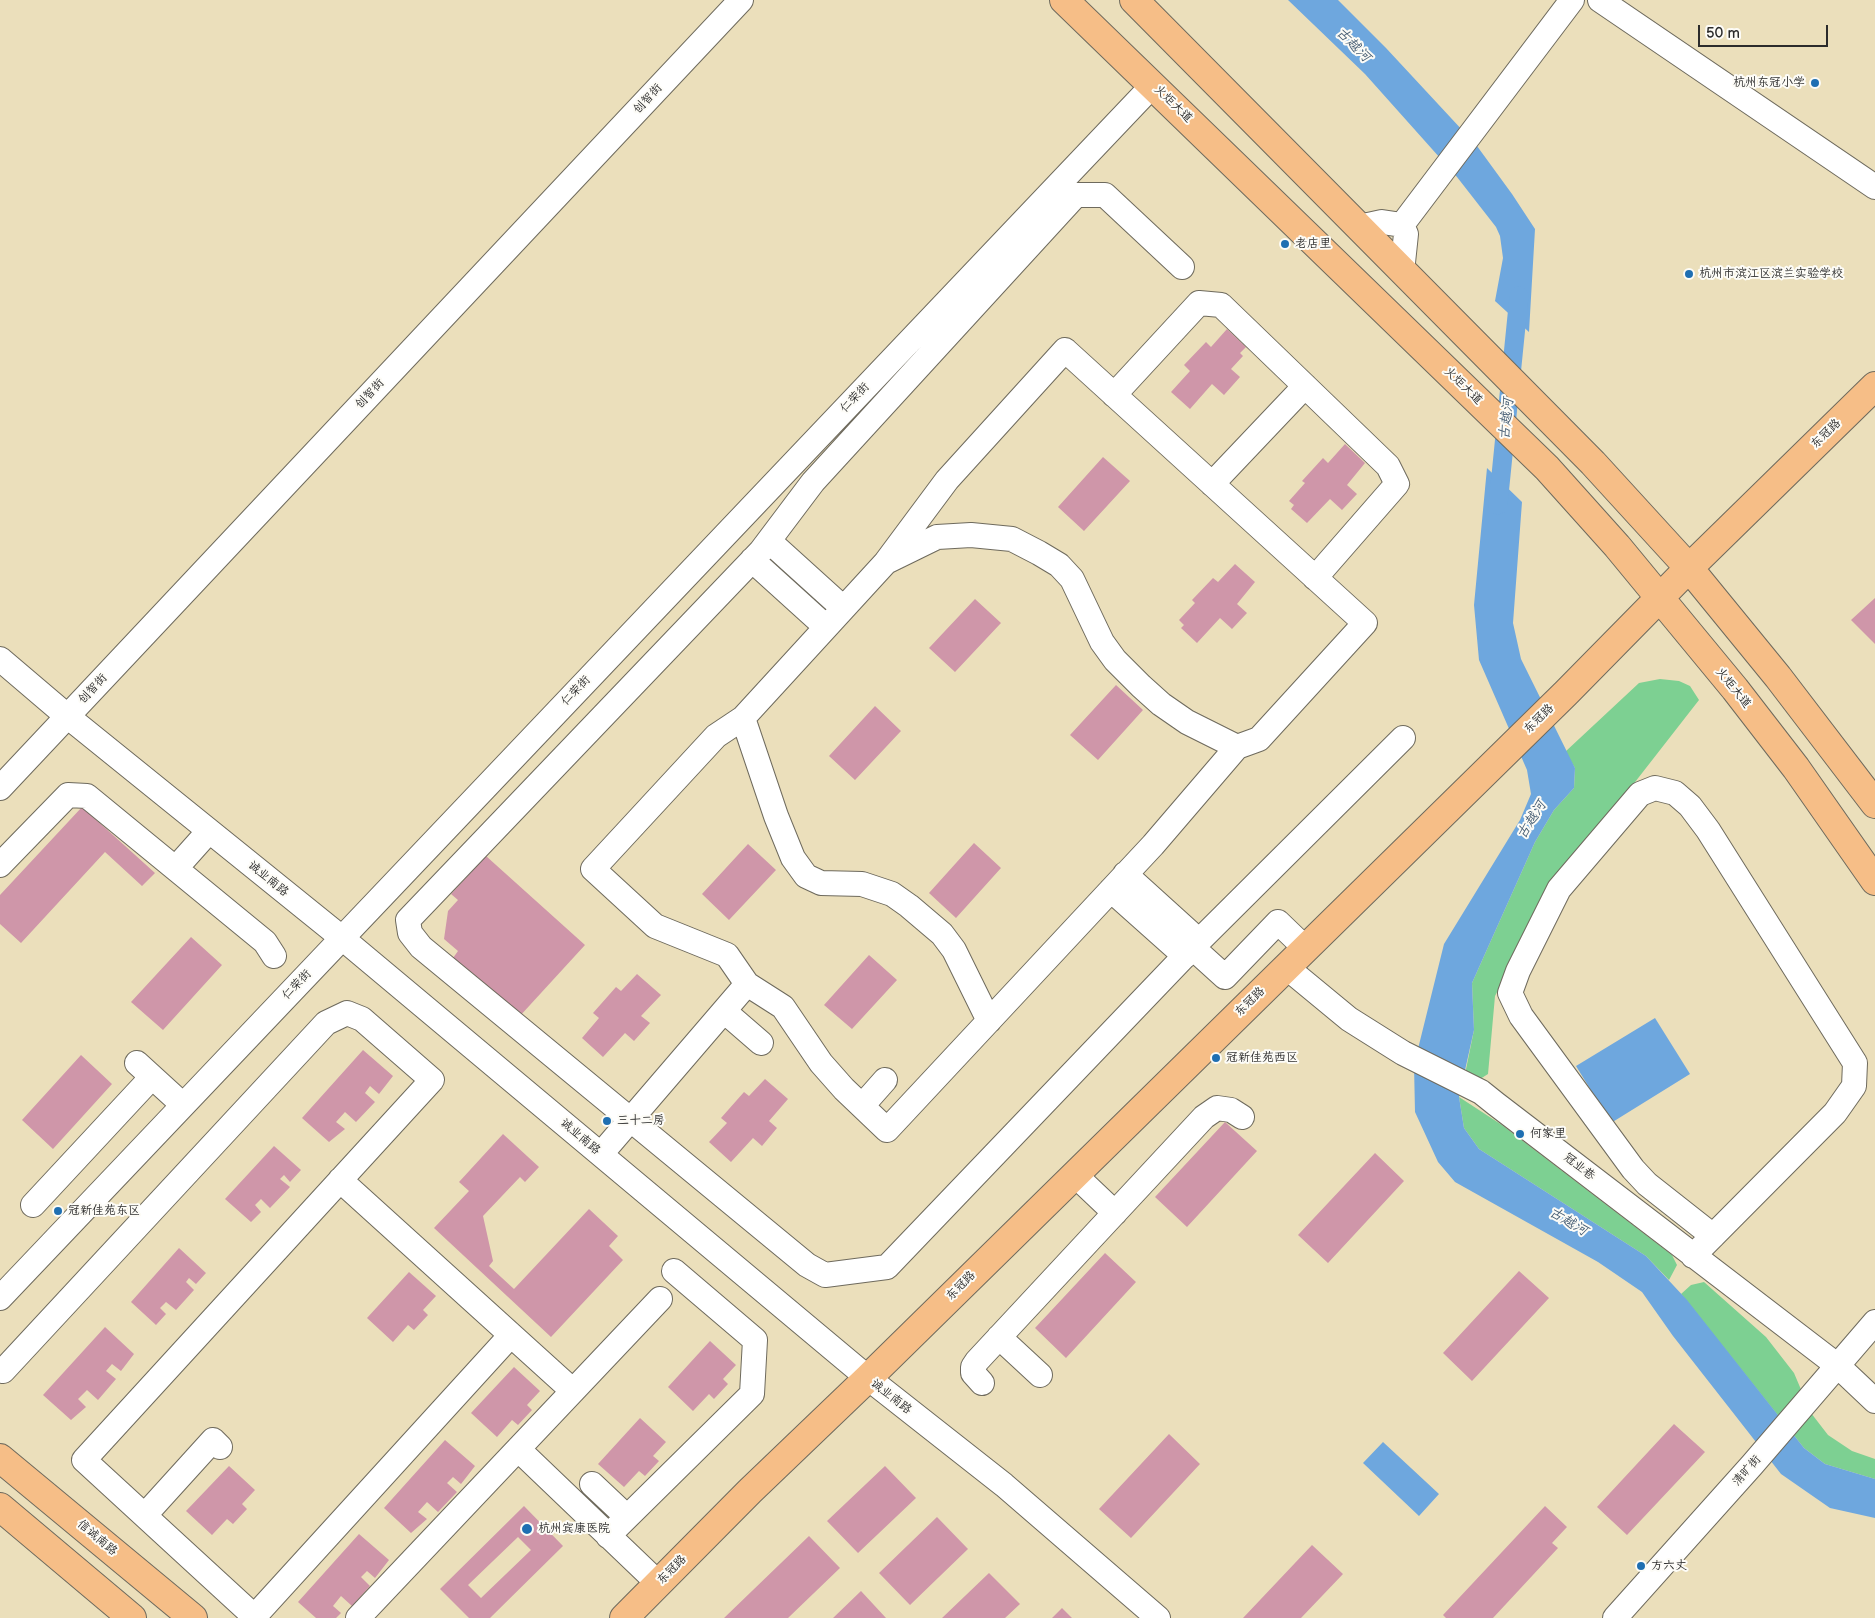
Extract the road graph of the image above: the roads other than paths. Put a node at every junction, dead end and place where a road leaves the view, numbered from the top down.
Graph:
1 (741, 0) edge
2 (1064, 0) edge
3 (1134, 0) edge
4 (1572, 0) edge
5 (1600, 0) edge
6 (1153, 85) junction
7 (1875, 187) edge
8 (1402, 225) junction
9 (1359, 227) junction
10 (1182, 267) dead end
11 (1402, 272) junction
12 (1305, 386) junction
13 (1875, 386) edge
14 (1114, 395) junction
15 (1212, 484) junction
16 (733, 526) junction
17 (760, 551) junction
18 (886, 562) junction
19 (1689, 568) junction
20 (1315, 578) junction
21 (1660, 599) junction
22 (843, 608) junction
23 (826, 627) junction
24 (0, 659) edge
25 (67, 716) junction
26 (743, 718) junction
27 (1403, 738) dead end
28 (1237, 747) junction
29 (0, 788) edge
30 (1872, 792) edge
31 (209, 831) junction
32 (0, 865) edge
33 (176, 868) junction
34 (1875, 881) edge
35 (1118, 882) junction
36 (342, 938) junction
37 (1192, 948) junction
38 (1305, 948) junction
39 (274, 956) dead end
40 (1286, 967) junction
41 (747, 984) junction
42 (724, 1011) junction
43 (989, 1021) junction
44 (761, 1043) dead end
45 (885, 1080) dead end
46 (183, 1105) junction
47 (862, 1106) junction
48 (1242, 1117) dead end
49 (630, 1119) junction
50 (601, 1154) junction
51 (1075, 1175) junction
52 (340, 1180) junction
53 (32, 1205) dead end
54 (1115, 1213) junction
55 (1713, 1236) junction
56 (1693, 1256) junction
57 (674, 1272) dead end
58 (0, 1298) edge
59 (660, 1299) dead end
60 (1875, 1322) edge
61 (511, 1335) junction
62 (999, 1337) junction
63 (1838, 1366) junction
64 (3, 1371) dead end
65 (1040, 1375) dead end
66 (868, 1378) junction
67 (982, 1384) dead end
68 (573, 1391) junction
69 (1875, 1401) edge
70 (220, 1447) dead end
71 (518, 1449) junction
72 (0, 1458) edge
73 (592, 1484) dead end
74 (0, 1507) edge
75 (145, 1515) junction
76 (627, 1517) junction
77 (608, 1536) junction
78 (658, 1583) junction
79 (255, 1617) edge
80 (132, 1618) edge
81 (193, 1618) edge
82 (358, 1618) edge
83 (624, 1618) edge
84 (1158, 1618) edge
85 (1616, 1618) edge

1 - 25 street, 创智街
2 - 6 main road, 火炬大道
3 - 9 main road
4 - 8 street
5 - 7 street
6 - 16 street, 仁荣街
6 - 21 main road, 火炬大道
8 - 9 street
8 - 11 street
9 - 11 main road
10 - 17 street
11 - 19 main road
12 - 14 street
12 - 15 street
12 - 20 street
13 - 19 main road, 东冠路
14 - 15 street
14 - 18 street
15 - 20 street
16 - 17 street
16 - 36 street, 仁荣街
17 - 22 street
17 - 23 street
17 - 49 street
18 - 22 street
18 - 28 street
19 - 21 main road, 东冠路
19 - 30 main road
20 - 28 street
21 - 34 main road, 火炬大道
21 - 38 main road, 东冠路
22 - 23 street
23 - 26 street
24 - 25 street, 诚业南路
25 - 29 street, 创智街
25 - 31 street, 诚业南路
26 - 41 street
26 - 43 street
27 - 37 street
28 - 35 street
31 - 33 street
31 - 36 street, 诚业南路
32 - 33 street
33 - 39 street
35 - 37 street
35 - 43 street
36 - 46 street, 仁荣街
36 - 50 street, 诚业南路
37 - 38 street
37 - 49 street
38 - 40 main road, 东冠路
40 - 51 main road, 东冠路
40 - 56 street, 冠业巷
41 - 42 street
41 - 47 street
42 - 44 street
42 - 49 street
43 - 47 street
45 - 47 street
46 - 53 street
46 - 58 street, 仁荣街
48 - 54 street
49 - 50 street
50 - 66 street, 诚业南路
51 - 54 street
51 - 66 main road, 东冠路
52 - 61 street
52 - 64 street
52 - 75 street
54 - 62 street
55 - 55 street
55 - 56 street
56 - 63 street, 冠业巷
57 - 76 street
59 - 68 street
60 - 63 street, 清旷街
61 - 68 street
61 - 79 street
62 - 65 street
62 - 67 street
63 - 69 street, 冠业巷
63 - 85 street, 清旷街
66 - 78 main road, 东冠路
66 - 84 street, 诚业南路
68 - 71 street
70 - 75 street
71 - 77 street
71 - 82 street
72 - 81 main road, 信诚南路
73 - 76 street
74 - 80 main road
75 - 79 street
76 - 77 street
77 - 78 street
78 - 83 main road, 东冠路

